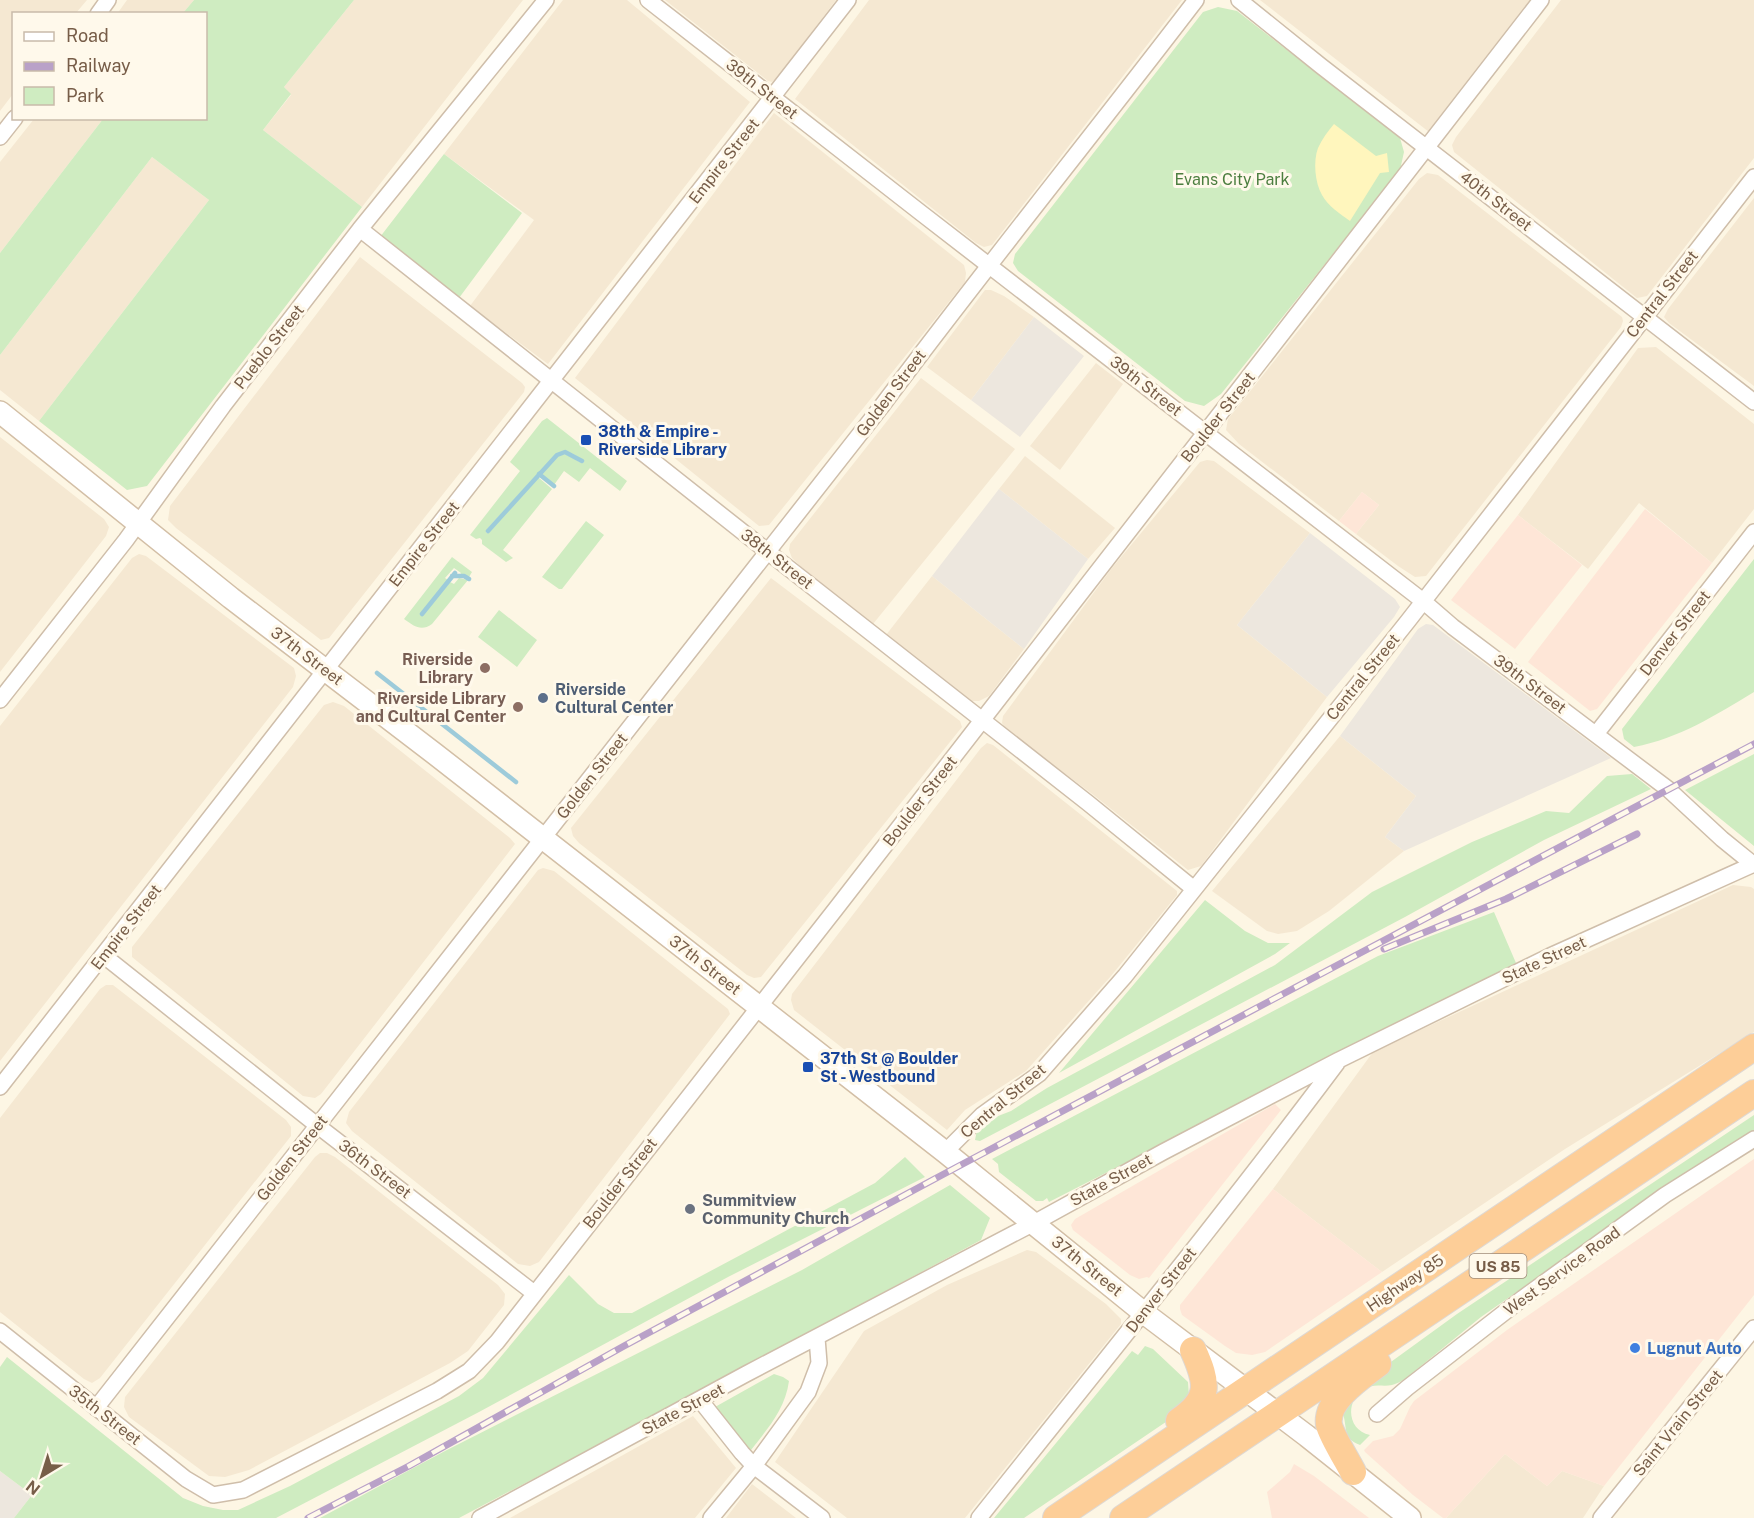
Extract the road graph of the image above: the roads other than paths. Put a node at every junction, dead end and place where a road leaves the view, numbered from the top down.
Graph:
1 (546, 0) edge
2 (648, 0) edge
3 (848, 0) edge
4 (1196, 0) edge
5 (1239, 0) edge
6 (1541, 0) edge
7 (773, 99) junction
8 (13, 120) edge
9 (0, 137) edge
10 (1426, 147) junction
11 (1754, 177) edge
12 (360, 229) junction
13 (989, 265) junction
14 (1644, 317) junction
15 (552, 380) junction
16 (1754, 402) edge
17 (0, 412) edge
18 (1206, 432) junction
19 (138, 523) junction
20 (1754, 532) edge
21 (768, 552) junction
22 (1423, 601) junction
23 (326, 670) junction
24 (0, 700) edge
25 (982, 720) junction
26 (1596, 734) junction
27 (543, 838) junction
28 (1754, 865) edge
29 (1194, 889) junction
30 (103, 955) junction
31 (759, 1007) junction
32 (1754, 1047) edge
33 (1339, 1060) junction
34 (0, 1087) edge
35 (1754, 1093) edge
36 (318, 1126) junction
37 (1754, 1139) edge
38 (945, 1152) junction
39 (1034, 1223) junction
40 (534, 1293) junction
41 (1447, 1300) junction
42 (1144, 1313) junction
43 (1754, 1328) edge
44 (0, 1331) edge
45 (816, 1338) junction
46 (1194, 1350) junction
47 (1246, 1390) junction
48 (700, 1400) junction
49 (96, 1408) junction
50 (1277, 1413) junction
51 (1377, 1414) dead end
52 (754, 1466) junction
53 (1353, 1472) junction
54 (213, 1496) joint
55 (480, 1518) edge
56 (711, 1518) edge
57 (822, 1518) edge
58 (979, 1518) edge
59 (1041, 1518) edge
60 (1056, 1518) edge
61 (1124, 1518) edge
62 (1410, 1518) edge
63 (1601, 1518) edge

1 - 12 street, Pueblo Street
2 - 7 street, 39th Street
3 - 7 street, Empire Street
4 - 13 street, Golden Street
5 - 10 street, 40th Street
6 - 10 street, Boulder Street
7 - 13 street, 39th Street
7 - 15 street, Empire Street
8 - 9 street
10 - 14 street, 40th Street
10 - 18 street, Boulder Street
11 - 14 street, Central Street
12 - 15 street, 38th Street
12 - 19 street, Pueblo Street
13 - 18 street, 39th Street
13 - 21 street, Golden Street
14 - 16 street, 40th Street
14 - 22 street, Central Street
15 - 21 street, 38th Street
15 - 23 street, Empire Street
17 - 19 main road, 37th Street
18 - 22 street, 39th Street
18 - 25 street, Boulder Street
19 - 23 main road, 37th Street
19 - 24 street, Pueblo Street
20 - 26 street, Denver Street
21 - 25 street, 38th Street
21 - 27 street, Golden Street
22 - 26 street, 39th Street
22 - 29 street, Central Street
23 - 27 main road, 37th Street
23 - 30 street, Empire Street
25 - 29 street, 38th Street
25 - 31 street, Boulder Street
26 - 28 street, 39th Street
27 - 31 main road, 37th Street
27 - 36 street, Golden Street
28 - 33 street, State Street
29 - 38 street, Central Street
30 - 34 street, Empire Street
30 - 36 street, 36th Street
31 - 38 main road, 37th Street
31 - 40 street, Boulder Street
32 - 47 highway, Highway 85 / US 85
33 - 39 street, State Street
33 - 42 street, Denver Street
35 - 41 highway, US 85
36 - 40 street, 36th Street
36 - 49 street, Golden Street
37 - 51 street, West Service Road
38 - 39 main road, 37th Street
39 - 42 main road, 37th Street
39 - 45 street, State Street
40 - 54 street, Boulder Street
41 - 50 highway, US 85
41 - 53 highway
42 - 46 main road, 37th Street
42 - 58 street, Denver Street
43 - 63 street, Saint Vrain Street
44 - 49 street, 35th Street
45 - 48 street, State Street
45 - 52 street
46 - 47 main road, 37th Street
46 - 59 highway
47 - 50 main road, 37th Street
47 - 60 highway, Highway 85 / US 85
48 - 52 street
48 - 55 street, State Street
49 - 54 street, 35th Street
50 - 53 main road, 37th Street
50 - 61 highway, US 85
52 - 56 street
52 - 57 street
53 - 62 main road, 37th Street

